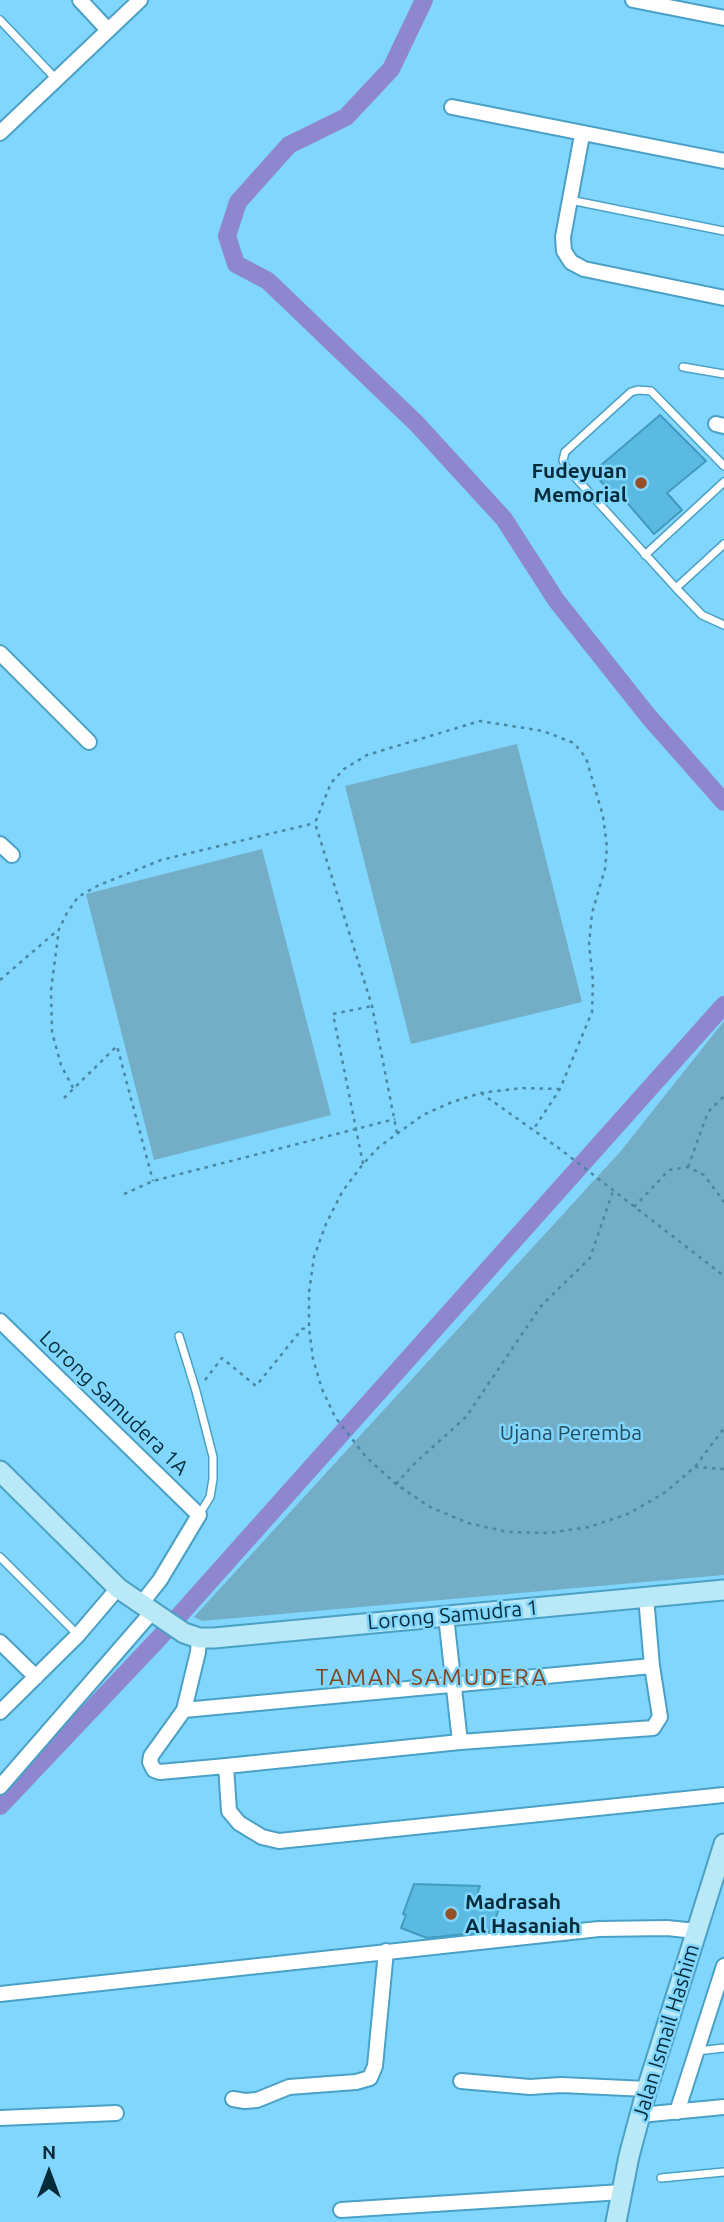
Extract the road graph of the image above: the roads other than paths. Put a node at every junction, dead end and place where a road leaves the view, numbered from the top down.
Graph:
1 (80, 0) edge
2 (140, 0) edge
3 (633, 0) edge
4 (724, 18) edge
5 (0, 20) edge
6 (108, 30) junction
7 (56, 79) junction
8 (452, 107) dead end
9 (2, 125) edge
10 (582, 135) junction
11 (724, 161) edge
12 (569, 200) junction
13 (724, 230) edge
14 (724, 298) edge
15 (683, 367) dead end
16 (724, 374) edge
17 (724, 466) edge
18 (724, 482) edge
19 (724, 544) edge
20 (645, 555) junction
21 (676, 588) junction
22 (724, 625) edge
23 (0, 653) edge
24 (89, 742) dead end
25 (0, 844) edge
26 (12, 855) dead end
27 (0, 1321) edge
28 (179, 1336) dead end
29 (0, 1471) edge
30 (199, 1515) junction
31 (0, 1558) edge
32 (118, 1588) junction
33 (724, 1590) edge
34 (646, 1597) junction
35 (152, 1611) junction
36 (446, 1616) junction
37 (78, 1635) junction
38 (191, 1635) junction
39 (0, 1642) edge
40 (652, 1666) junction
41 (36, 1677) junction
42 (452, 1685) junction
43 (184, 1710) junction
44 (0, 1712) edge
45 (460, 1742) junction
46 (226, 1766) junction
47 (0, 1787) edge
48 (724, 1795) edge
49 (724, 1844) edge
50 (696, 1931) junction
51 (386, 1951) junction
52 (724, 1966) edge
53 (721, 1985) edge
54 (0, 1994) edge
55 (724, 2048) edge
56 (697, 2051) junction
57 (461, 2081) dead end
58 (647, 2089) junction
59 (233, 2099) dead end
60 (724, 2107) edge
61 (677, 2112) junction
62 (116, 2113) dead end
63 (640, 2115) junction
64 (0, 2118) edge
65 (724, 2172) edge
66 (662, 2178) dead end
67 (622, 2192) junction
68 (341, 2210) dead end
69 (616, 2222) edge

1 - 6 street
2 - 6 street
3 - 4 street
5 - 7 lane
6 - 7 street
7 - 9 street
8 - 10 street
10 - 11 street
10 - 12 street
12 - 13 lane
12 - 14 street
15 - 16 lane
17 - 20 lane
18 - 20 lane
19 - 21 lane
20 - 21 lane
21 - 22 lane
23 - 24 street
25 - 26 street
27 - 30 street, Lorong Samudera 1A
28 - 30 lane
29 - 32 street
30 - 35 street
31 - 37 lane
32 - 35 street
32 - 37 street
33 - 34 street, Lorong Samudra 1
34 - 36 street, Lorong Samudra 1
34 - 40 street
35 - 38 street
35 - 47 street
36 - 38 street, Lorong Samudra 1
36 - 42 street
37 - 41 street
38 - 43 street
39 - 41 street
40 - 42 street
40 - 45 street
41 - 44 street
42 - 43 street
42 - 45 street
43 - 46 street
45 - 46 street
46 - 48 street
49 - 50 street, Jalan Ismail Hashim
50 - 51 street
50 - 58 street, Jalan Ismail Hashim
51 - 54 street
51 - 59 street
52 - 53 street
53 - 56 street
55 - 56 lane
56 - 61 street
57 - 58 street
58 - 63 street, Jalan Ismail Hashim
60 - 61 street
61 - 63 street
62 - 64 street
63 - 67 street, Jalan Ismail Hashim
65 - 66 lane
67 - 68 street
67 - 69 street, Jalan Ismail Hashim

